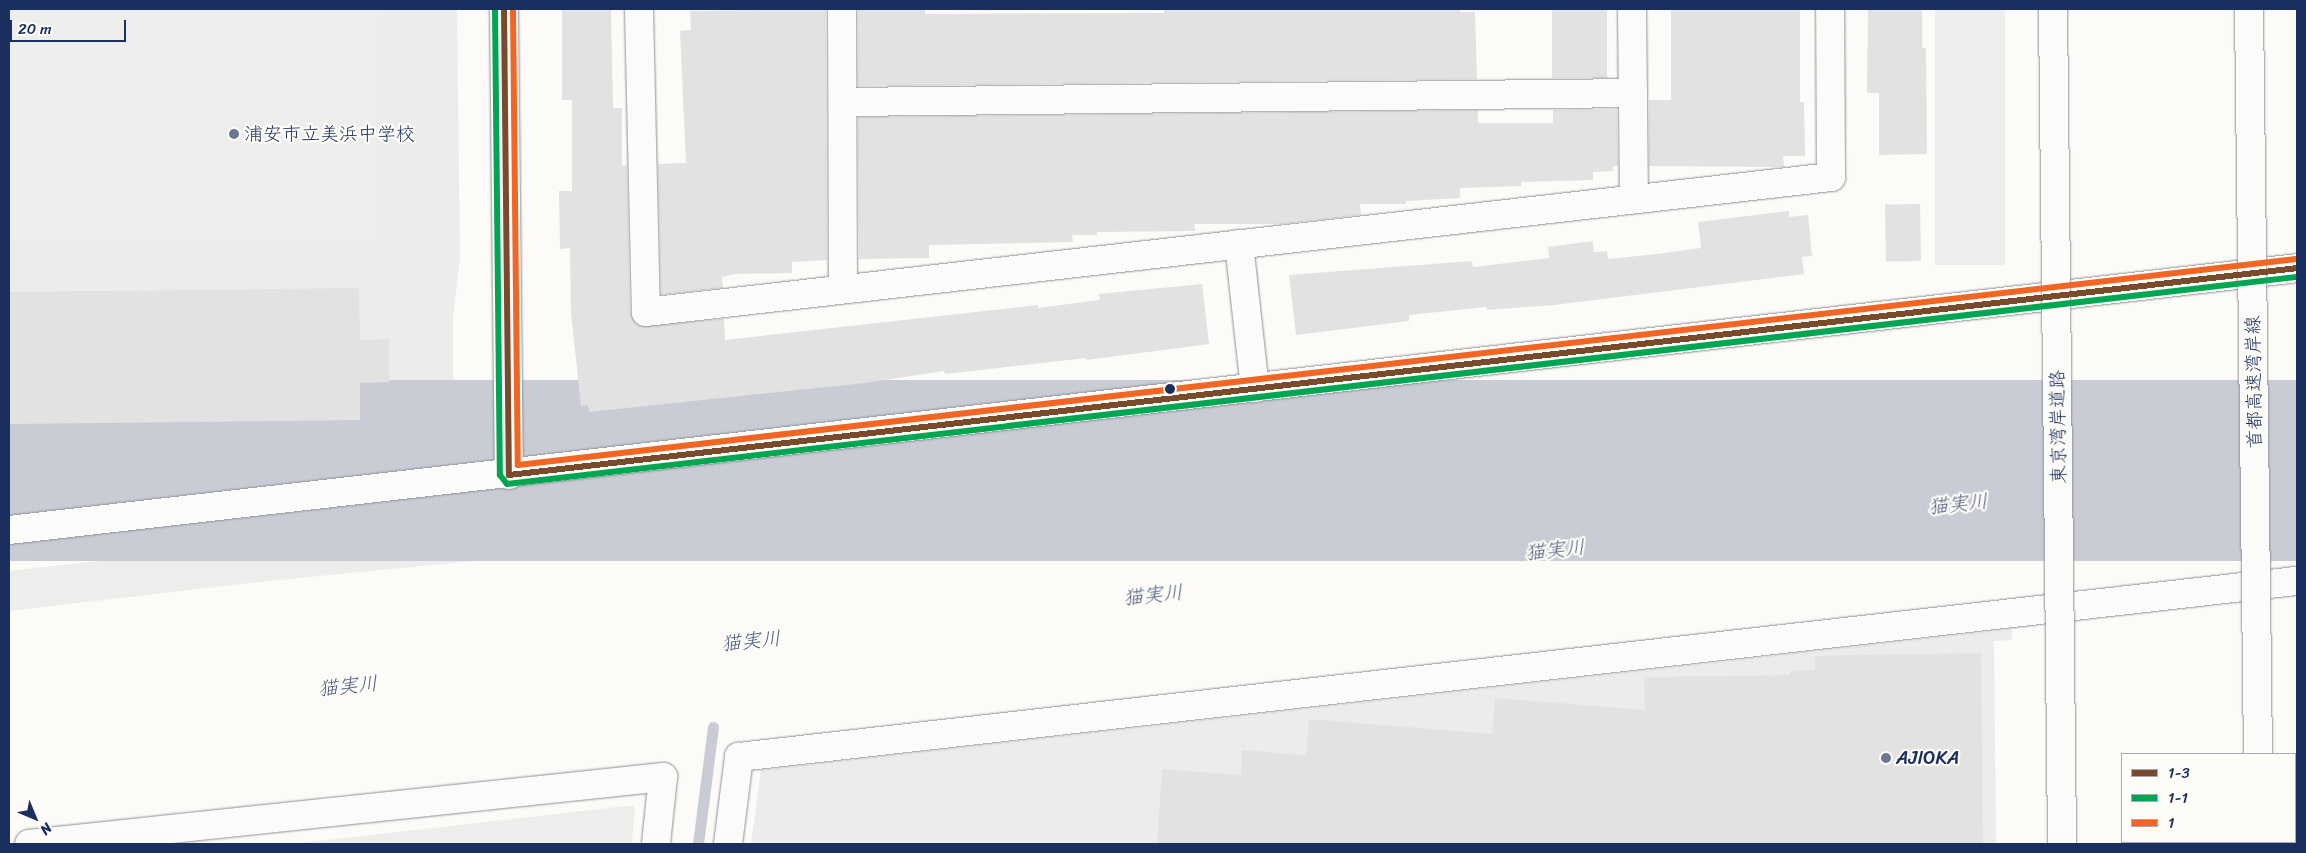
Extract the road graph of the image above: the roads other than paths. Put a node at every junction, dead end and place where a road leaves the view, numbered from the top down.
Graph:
1 (504, 9) edge
2 (639, 9) edge
3 (842, 9) edge
4 (1632, 9) edge
5 (1830, 9) edge
6 (2053, 9) edge
7 (2249, 9) edge
8 (1633, 93) junction
9 (844, 102) junction
10 (1634, 199) junction
11 (1239, 244) junction
12 (2297, 268) edge
13 (843, 289) junction
14 (1255, 388) junction
15 (509, 475) junction
16 (9, 530) edge
17 (2297, 581) edge
18 (2258, 753) edge
19 (29, 844) edge
20 (656, 844) edge
21 (728, 844) edge
22 (2062, 844) edge

1 - 15 main road
2 - 13 main road
3 - 9 main road
4 - 8 main road
5 - 10 main road
6 - 22 main road, 東京湾岸道路, bridge
7 - 18 main road, 首都高速湾岸線, bridge
8 - 9 main road
8 - 10 main road
9 - 13 main road
10 - 11 main road
11 - 13 main road
11 - 14 main road
12 - 14 main road
14 - 15 main road
15 - 16 main road
17 - 21 main road
19 - 20 main road

